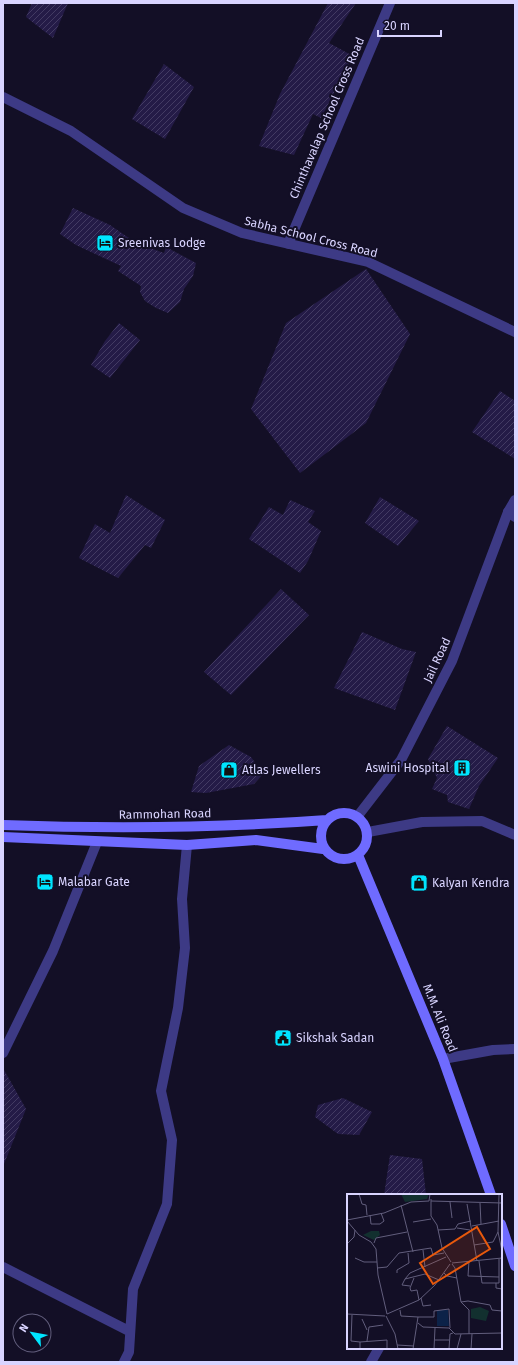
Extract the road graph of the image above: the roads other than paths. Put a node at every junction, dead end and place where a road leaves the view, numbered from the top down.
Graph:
1 (390, 3) edge
2 (3, 97) edge
3 (288, 244) junction
4 (515, 332) edge
5 (515, 500) edge
6 (512, 514) edge
7 (357, 817) junction
8 (327, 820) junction
9 (3, 825) edge
10 (368, 832) junction
11 (515, 835) edge
12 (3, 837) edge
13 (98, 842) junction
14 (187, 845) junction
15 (323, 849) junction
16 (358, 854) junction
17 (515, 1049) edge
18 (3, 1053) edge
19 (443, 1059) junction
20 (491, 1194) edge
21 (502, 1227) edge
22 (515, 1266) edge
23 (3, 1267) edge
24 (129, 1330) junction
25 (378, 1349) edge
26 (124, 1362) edge
27 (371, 1362) edge

1 - 3 street, Chinthavalap School Cross Road
2 - 3 street, Sabha School Cross Road
3 - 4 street, Sabha School Cross Road
5 - 6 street, Jail Road
6 - 7 street, Jail Road
7 - 8 main road
7 - 10 main road
8 - 9 main road, Rammohan Road
8 - 15 main road
10 - 11 street
10 - 16 main road
12 - 13 main road
13 - 14 main road
13 - 18 street
14 - 15 main road
14 - 24 street
15 - 16 main road
16 - 19 main road, M.M. Ali Road
17 - 19 street
19 - 20 main road, M.M. Ali Road
21 - 22 main road
23 - 24 street
24 - 26 street
25 - 27 street

